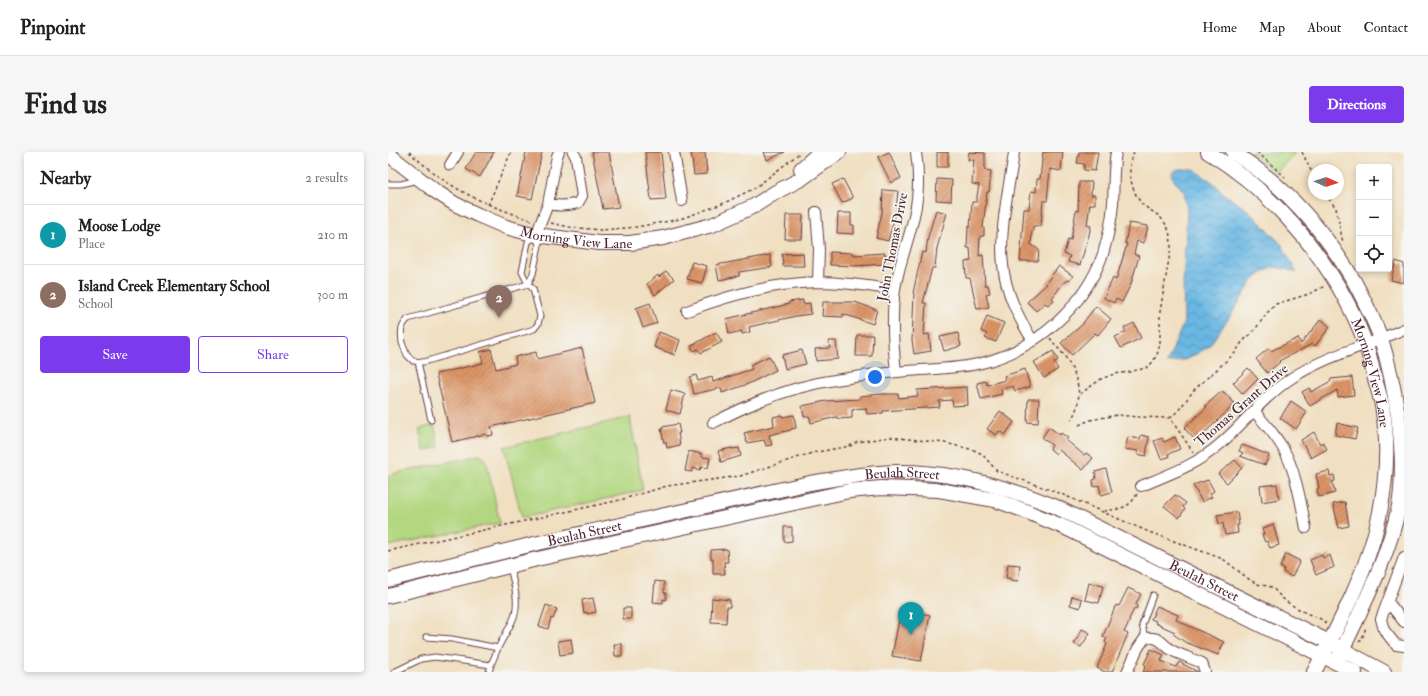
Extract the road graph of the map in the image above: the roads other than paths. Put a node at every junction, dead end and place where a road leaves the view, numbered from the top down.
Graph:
1 (458, 152) edge
2 (559, 152) edge
3 (572, 152) edge
4 (674, 152) edge
5 (820, 152) edge
6 (838, 152) edge
7 (916, 152) edge
8 (1116, 152) edge
9 (1208, 152) edge
10 (1233, 152) edge
11 (1014, 153) edge
12 (388, 154) edge
13 (450, 165) dead end
14 (421, 180) junction
15 (388, 184) edge
16 (776, 192) junction
17 (682, 201) dead end
18 (548, 204) junction
19 (816, 212) dead end
20 (536, 235) junction
21 (818, 282) junction
22 (528, 284) junction
23 (895, 290) junction
24 (687, 311) dead end
25 (1404, 329) edge
26 (1380, 338) junction
27 (1033, 341) junction
28 (1366, 345) junction
29 (418, 362) junction
30 (896, 372) junction
31 (1254, 411) junction
32 (431, 420) dead end
33 (712, 423) dead end
34 (1403, 482) edge
35 (1141, 486) road end
36 (1306, 528) dead end
37 (507, 551) junction
38 (1404, 557) edge
39 (510, 566) junction
40 (388, 580) edge
41 (1153, 595) dead end
42 (388, 596) edge
43 (1388, 602) junction
44 (1404, 622) edge
45 (426, 637) dead end
46 (1145, 638) junction
47 (1330, 642) junction
48 (1404, 646) edge
49 (498, 648) junction
50 (1342, 650) junction
51 (1322, 657) junction
52 (491, 665) junction
53 (1334, 668) edge
54 (394, 672) edge
55 (489, 672) edge
56 (1127, 672) edge
57 (1205, 672) edge
58 (1314, 672) edge
59 (1355, 672) edge
60 (1384, 672) edge

1 - 13 street
2 - 18 street
3 - 18 street
4 - 17 street
5 - 16 main road, Morning View Lane
6 - 16 main road, Morning View Lane
7 - 23 street, John Thomas Drive
8 - 27 street
9 - 28 main road, Morning View Lane
10 - 26 main road, Morning View Lane
11 - 27 street
12 - 14 main road, Morning View Lane
14 - 15 lane
14 - 20 main road, Morning View Lane
16 - 20 main road, Morning View Lane
18 - 20 street
19 - 21 street
20 - 22 lane
20 - 22 lane
21 - 23 street
21 - 24 street
22 - 29 lane
22 - 29 lane
23 - 30 street, John Thomas Drive
25 - 26 street, Thomas Grant Drive
26 - 28 street, Thomas Grant Drive
26 - 34 main road, Morning View Lane
27 - 30 street
28 - 31 street, Thomas Grant Drive
28 - 47 main road, Morning View Lane
29 - 32 lane
30 - 33 street
31 - 35 street, Thomas Grant Drive
31 - 36 street
34 - 50 main road, Morning View Lane
37 - 39 main road
37 - 40 main road, Beulah Street
37 - 47 main road, Beulah Street
38 - 43 street
39 - 42 main road, Beulah Street
39 - 49 lane
39 - 51 main road, Beulah Street
41 - 46 lane
43 - 44 street
43 - 48 street
45 - 49 lane
46 - 56 street
46 - 57 street
47 - 50 main road, Beulah Street
47 - 51 main road, Morning View Lane
49 - 52 lane
50 - 53 main road, Morning View Lane
50 - 60 main road, Beulah Street
51 - 53 main road, Beulah Street
51 - 58 main road, Morning View Lane
52 - 54 lane
52 - 55 lane
53 - 59 main road, Beulah Street

